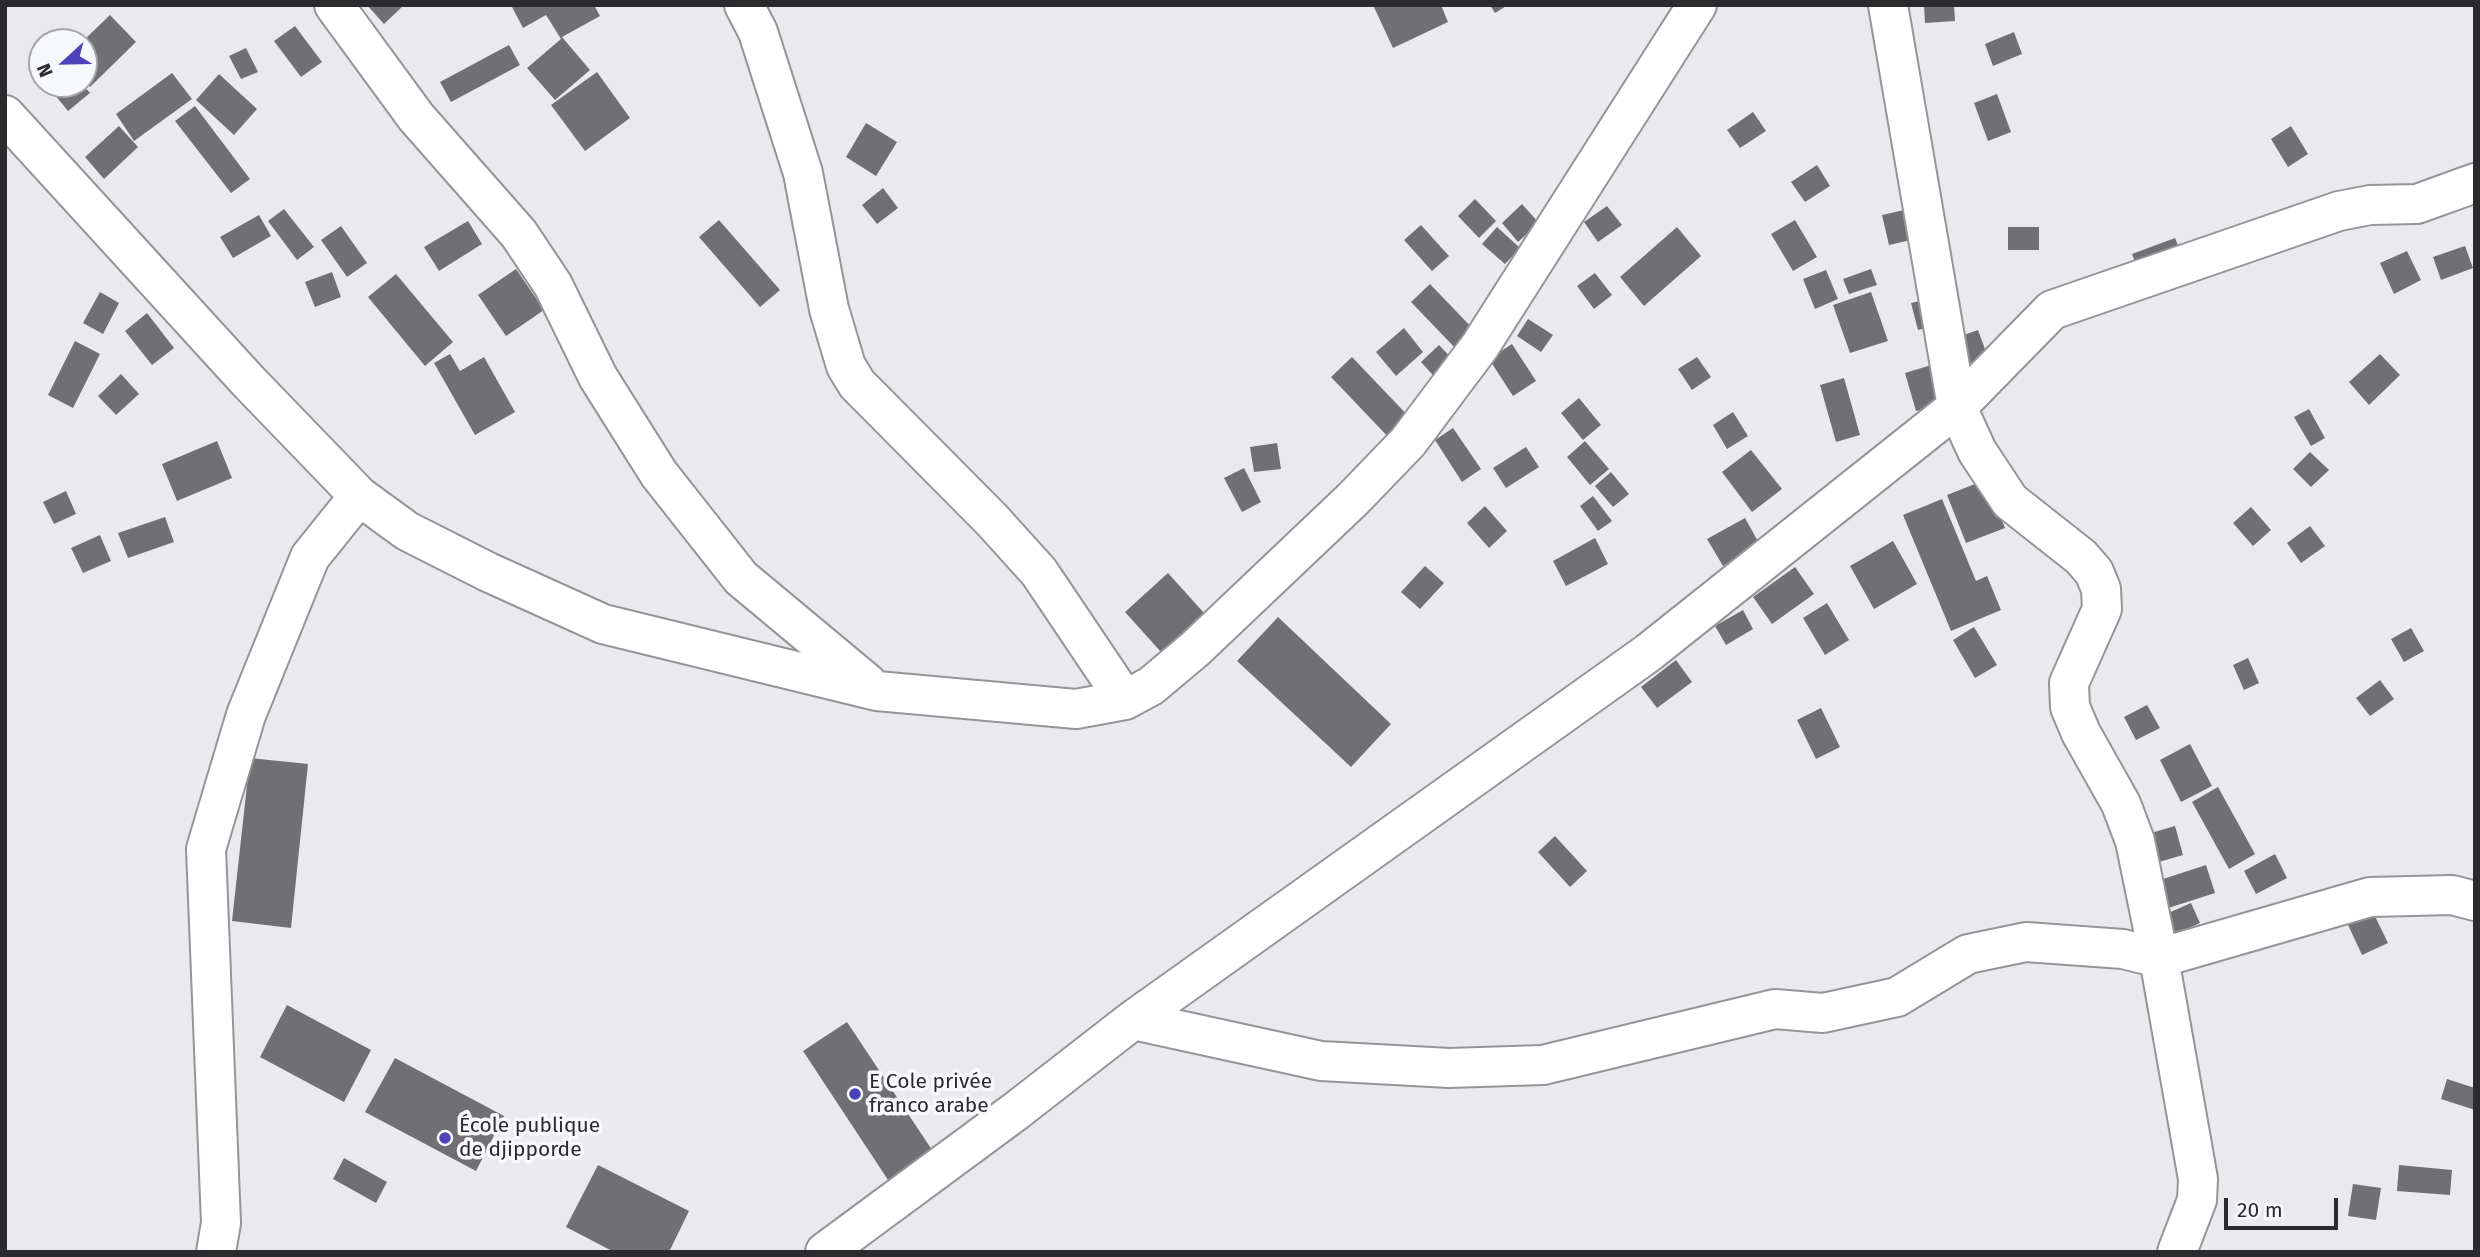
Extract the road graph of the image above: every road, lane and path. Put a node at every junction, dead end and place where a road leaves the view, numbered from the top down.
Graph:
1 (334, 5) edge
2 (744, 5) edge
3 (1697, 5) edge
4 (1888, 5) edge
5 (5, 115) edge
6 (2475, 183) edge
7 (1957, 407) junction
8 (359, 496) junction
9 (877, 691) junction
10 (1125, 700) junction
11 (2475, 901) edge
12 (2159, 958) junction
13 (1133, 1020) junction
14 (216, 1252) edge
15 (825, 1252) edge
16 (2177, 1252) edge

1 - 9 street
2 - 10 street
3 - 10 street
4 - 7 street
5 - 8 street
6 - 7 street
7 - 12 street
7 - 13 street
8 - 9 street
8 - 14 street
9 - 10 street
11 - 12 street
12 - 13 street
12 - 16 street
13 - 15 street

